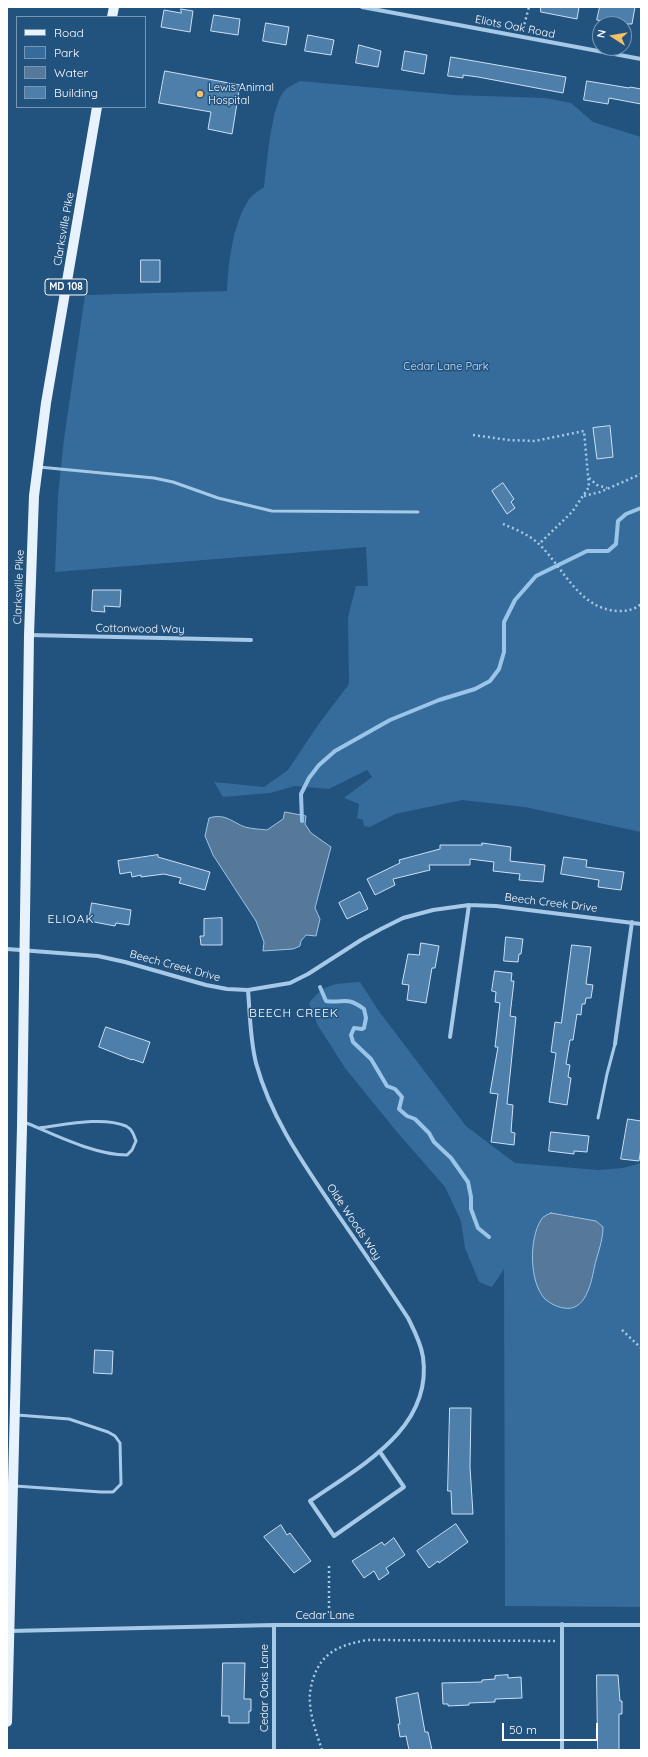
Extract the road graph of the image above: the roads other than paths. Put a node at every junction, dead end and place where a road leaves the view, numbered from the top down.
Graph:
1 (362, 7) edge
2 (390, 10) edge
3 (641, 59) edge
4 (97, 108) edge
5 (37, 467) junction
6 (418, 512) dead end
7 (29, 635) junction
8 (251, 640) dead end
9 (469, 905) junction
10 (632, 922) junction
11 (641, 924) edge
12 (7, 949) edge
13 (25, 950) junction
14 (248, 990) junction
15 (450, 1037) dead end
16 (615, 1044) joint
17 (598, 1118) dead end
18 (22, 1121) junction
19 (39, 1128) junction
20 (15, 1414) junction
21 (380, 1452) junction
22 (13, 1486) junction
23 (562, 1624) junction
24 (274, 1625) junction
25 (641, 1625) edge
26 (8, 1631) edge
27 (7, 1722) edge
28 (274, 1750) edge
29 (562, 1750) edge

1 - 2 street, Eliots Oak Road
2 - 3 street, Eliots Oak Road
4 - 5 main road, Clarksville Pike / MD 108
5 - 6 lane
5 - 7 main road, Clarksville Pike / MD 108
7 - 8 street, Cottonwood Way
7 - 13 main road, Clarksville Pike / MD 108
9 - 10 street, Beech Creek Drive
9 - 14 street, Beech Creek Drive
9 - 15 street
10 - 11 street, Beech Creek Drive
10 - 16 street
12 - 13 street, Beech Creek Drive
13 - 14 street, Beech Creek Drive
13 - 18 main road, Clarksville Pike / MD 108
14 - 21 street, Olde Woods Way
16 - 17 lane
18 - 19 lane
18 - 20 main road, Clarksville Pike / MD 108
19 - 19 lane
20 - 22 main road, Clarksville Pike / MD 108
20 - 22 lane
21 - 21 street, Olde Woods Way
22 - 26 main road, Clarksville Pike / MD 108
23 - 24 street, Cedar Lane
23 - 25 street, Cedar Lane
23 - 29 street
24 - 26 street, Cedar Lane
24 - 28 street, Cedar Oaks Lane
26 - 27 main road, Clarksville Pike / MD 108

